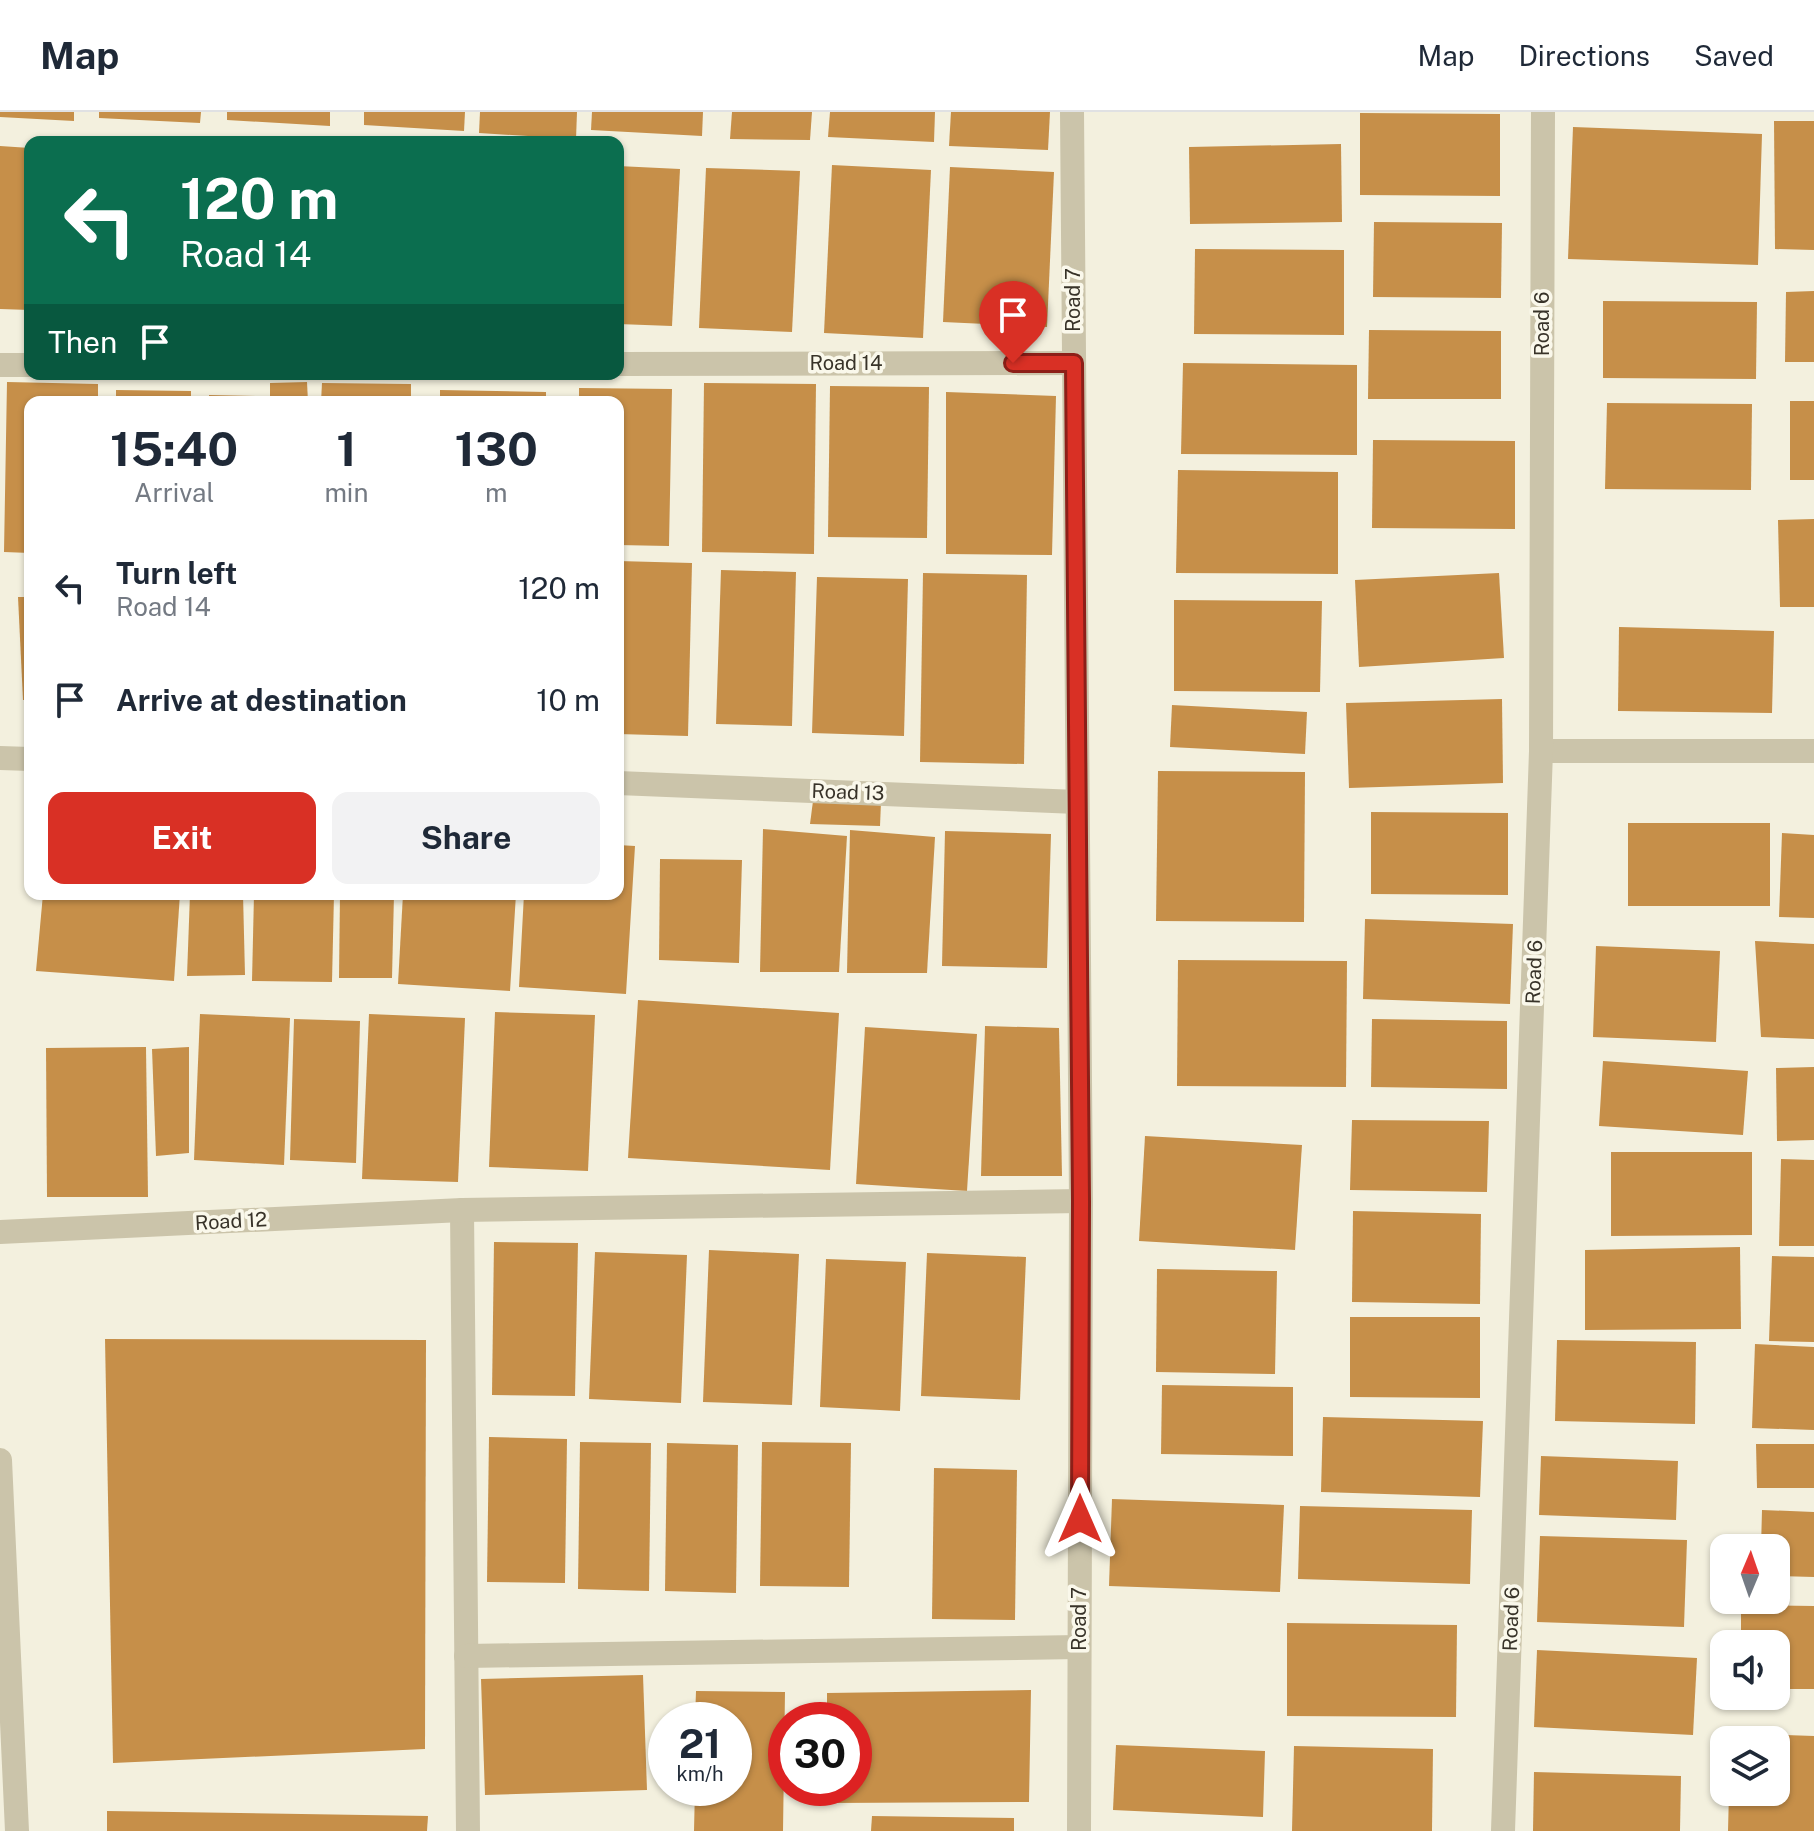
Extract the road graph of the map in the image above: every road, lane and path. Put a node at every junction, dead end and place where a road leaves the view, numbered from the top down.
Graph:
1 (1072, 112) edge
2 (1543, 112) edge
3 (1074, 363) junction
4 (624, 364) edge
5 (0, 365) edge
6 (24, 365) edge
7 (1541, 751) junction
8 (1814, 751) edge
9 (0, 758) edge
10 (24, 759) edge
11 (624, 783) edge
12 (1077, 802) junction
13 (1081, 1201) junction
14 (462, 1210) junction
15 (0, 1232) edge
16 (0, 1460) edge
17 (4, 1630) edge
18 (1079, 1647) junction
19 (466, 1656) junction
20 (17, 1831) edge
21 (468, 1831) edge
22 (1079, 1831) edge
23 (1503, 1831) edge

1 - 3 street, Road 7
2 - 7 street, Road 6
3 - 4 street, Road 14
3 - 12 street, Road 7
5 - 6 street
7 - 8 street
7 - 23 street, Road 6
9 - 10 street
11 - 12 street, Road 13
12 - 13 street, Road 7
13 - 14 street, Road 12
13 - 18 street, Road 7
14 - 15 street, Road 12
14 - 19 street
16 - 17 street
17 - 20 street
18 - 19 street
18 - 22 street, Road 7
19 - 21 street

